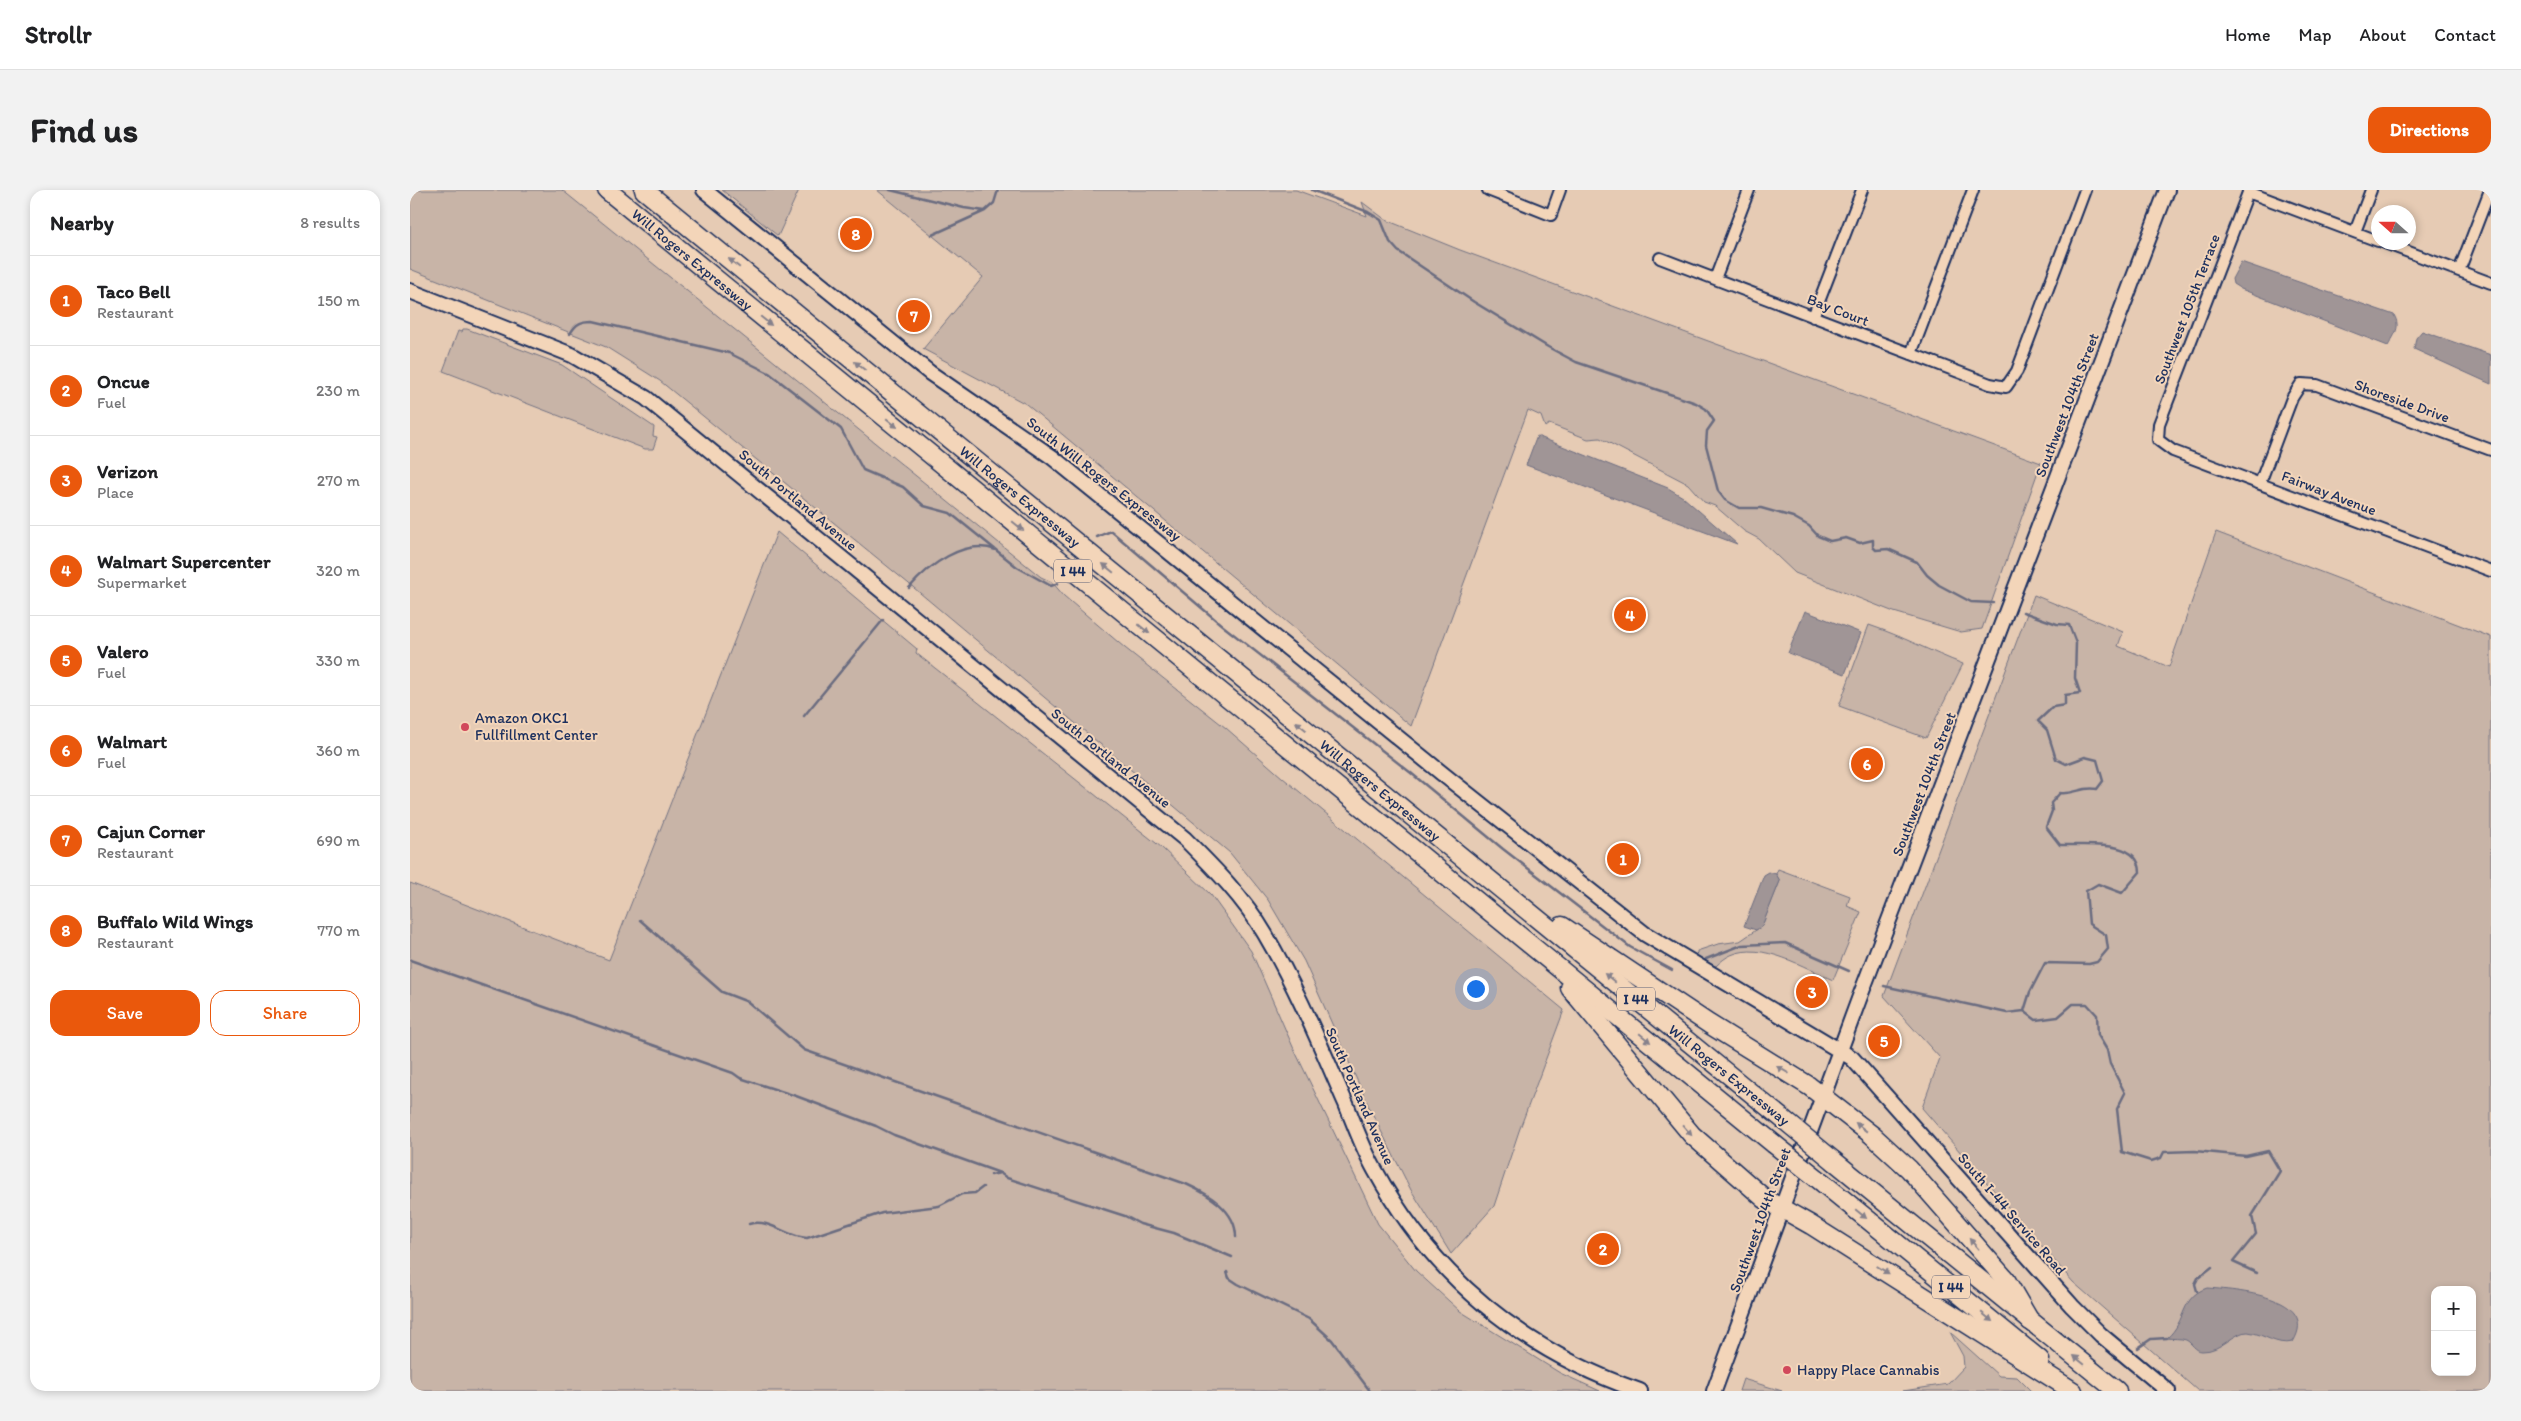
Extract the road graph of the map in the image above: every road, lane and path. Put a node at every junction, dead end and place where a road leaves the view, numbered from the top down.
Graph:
1 (607, 190) edge
2 (644, 190) edge
3 (704, 190) edge
4 (1488, 190) edge
5 (1560, 190) edge
6 (1749, 190) edge
7 (1862, 190) edge
8 (1973, 190) edge
9 (2085, 190) edge
10 (2167, 190) edge
11 (2371, 190) edge
12 (2490, 190) edge
13 (2249, 191) edge
14 (2355, 232) junction
15 (2371, 238) edge
16 (2403, 250) edge
17 (1660, 258) dead end
18 (2460, 272) junction
19 (1715, 279) junction
20 (2491, 283) edge
21 (410, 291) edge
22 (1814, 317) junction
23 (1911, 354) junction
24 (2158, 440) joint
25 (2491, 450) edge
26 (2260, 483) junction
27 (2491, 571) edge
28 (1488, 878) junction
29 (1539, 952) junction
30 (1840, 1051) junction
31 (1823, 1097) junction
32 (1781, 1209) junction
33 (2030, 1321) junction
34 (1640, 1391) edge
35 (1714, 1391) edge
36 (2073, 1391) edge
37 (2078, 1391) edge
38 (2117, 1391) edge
39 (2168, 1391) edge

1 -> 29 highway, Will Rogers Expressway / I 44
28 -> 2 highway, Will Rogers Expressway / I 44
3 - 30 main road, South Will Rogers Expressway
4 - 5 street
6 - 19 street
7 - 22 street
8 - 23 street
9 - 23 street, Bay Court
10 - 30 main road, Southwest 104th Street
11 - 14 street
12 - 18 street
13 - 14 street
13 - 24 street, Southwest 105th Terrace
14 - 15 street
16 - 18 street
17 - 19 street, Bay Court
18 - 20 street
19 - 22 street, Bay Court
21 - 34 main road, South Portland Avenue
22 - 23 street, Bay Court
24 - 26 street, Fairway Avenue
25 - 26 street, Shoreside Drive
26 - 27 street, Fairway Avenue
31 -> 28 highway
33 -> 28 highway, Will Rogers Expressway / I 44, bridge
29 -> 32 highway
29 -> 37 highway, Will Rogers Expressway / I 44, bridge
30 - 31 main road, Southwest 104th Street
30 - 39 main road, South I-44 Service Road
31 - 32 main road, Southwest 104th Street
33 -> 31 highway
32 - 35 main road, Southwest 104th Street
32 -> 36 highway
38 -> 33 highway, Will Rogers Expressway / I 44

